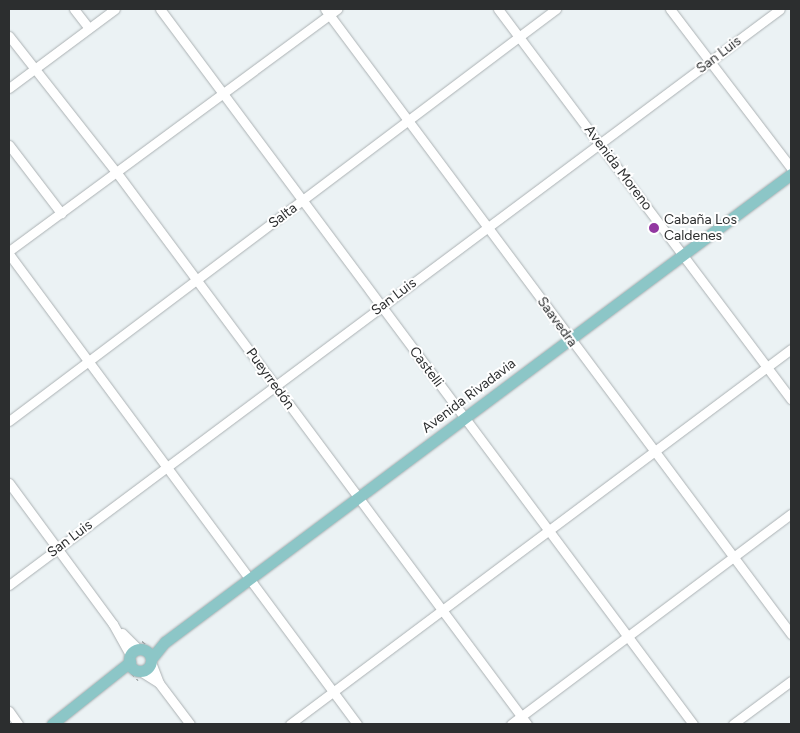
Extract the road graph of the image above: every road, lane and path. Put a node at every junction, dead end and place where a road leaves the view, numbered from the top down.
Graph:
1 (74, 9) edge
2 (115, 9) edge
3 (160, 9) edge
4 (498, 9) edge
5 (556, 9) edge
6 (670, 9) edge
7 (780, 9) edge
8 (331, 11) edge
9 (89, 28) junction
10 (9, 36) edge
11 (519, 37) junction
12 (711, 61) junction
13 (34, 70) junction
14 (9, 88) edge
15 (223, 94) junction
16 (410, 120) junction
17 (600, 143) junction
18 (9, 145) edge
19 (791, 168) edge
20 (117, 173) junction
21 (791, 174) edge
22 (302, 201) junction
23 (61, 213) junction
24 (487, 226) junction
25 (9, 252) edge
26 (683, 254) junction
27 (197, 281) junction
28 (381, 307) junction
29 (570, 339) junction
30 (791, 350) edge
31 (89, 360) junction
32 (767, 368) junction
33 (274, 385) junction
34 (791, 400) edge
35 (464, 418) junction
36 (9, 421) edge
37 (654, 452) junction
38 (166, 466) junction
39 (9, 483) edge
40 (357, 498) junction
41 (791, 514) edge
42 (549, 531) junction
43 (58, 548) junction
44 (734, 558) junction
45 (249, 579) junction
46 (9, 585) edge
47 (442, 611) junction
48 (791, 634) edge
49 (627, 637) junction
50 (140, 660) junction
51 (791, 681) edge
52 (159, 683) junction
53 (333, 692) junction
54 (9, 711) edge
55 (524, 720) edge
56 (18, 724) edge
57 (52, 724) edge
58 (190, 724) edge
59 (290, 724) edge
60 (357, 724) edge
61 (511, 724) edge
62 (693, 724) edge
63 (733, 724) edge

1 - 9 street
2 - 9 street
3 - 15 street, Castelli
4 - 11 street, Avenida Moreno
5 - 11 street, Salta
6 - 12 street
7 - 12 street, San Luis
8 - 15 street
8 - 16 street, Saavedra
9 - 13 street
10 - 13 street, Pueyrredón
11 - 16 street, Salta
11 - 17 street, Avenida Moreno
12 - 17 street, San Luis
12 - 19 street
13 - 14 street
13 - 20 street, Pueyrredón
15 - 20 street
15 - 22 street, Castelli
16 - 22 street, Salta
16 - 24 street, Saavedra
17 - 24 street, San Luis
17 - 26 street, Avenida Moreno
18 - 23 street
20 - 23 street
20 - 27 street, Pueyrredón
21 - 26 main road, Avenida Rivadavia
22 - 27 street, Salta
22 - 28 street, Castelli
23 - 25 street
24 - 28 street, San Luis
24 - 29 street, Saavedra
25 - 31 street
26 - 29 main road, Avenida Rivadavia
26 - 32 street, Avenida Moreno
27 - 31 street, Salta
27 - 33 street, Pueyrredón
28 - 33 street, San Luis
28 - 35 street, Castelli
29 - 35 main road, Avenida Rivadavia
29 - 37 street, Saavedra
30 - 32 street
31 - 36 street, Salta
31 - 38 street
32 - 34 street, Avenida Moreno
32 - 37 street
33 - 38 street, San Luis
33 - 40 street, Pueyrredón
35 - 40 main road, Avenida Rivadavia
35 - 42 street, Castelli
37 - 42 street
37 - 44 street, Saavedra
38 - 43 street, San Luis
38 - 45 street
39 - 43 street
40 - 45 main road, Avenida Rivadavia
40 - 47 street, Pueyrredón
41 - 44 street
42 - 47 street
42 - 49 street, Castelli
43 - 46 street, San Luis
43 - 50 street
44 - 48 street, Saavedra
44 - 49 street
45 - 50 main road, Avenida Rivadavia
45 - 53 street
47 - 53 street
47 - 55 street, Pueyrredón
49 - 55 street
49 - 62 street, Castelli
50 - 52 street
50 - 52 street
50 - 57 main road, Avenida Rivadavia
51 - 63 street
52 - 58 street
53 - 59 street
53 - 60 street
54 - 56 street
55 - 61 street

